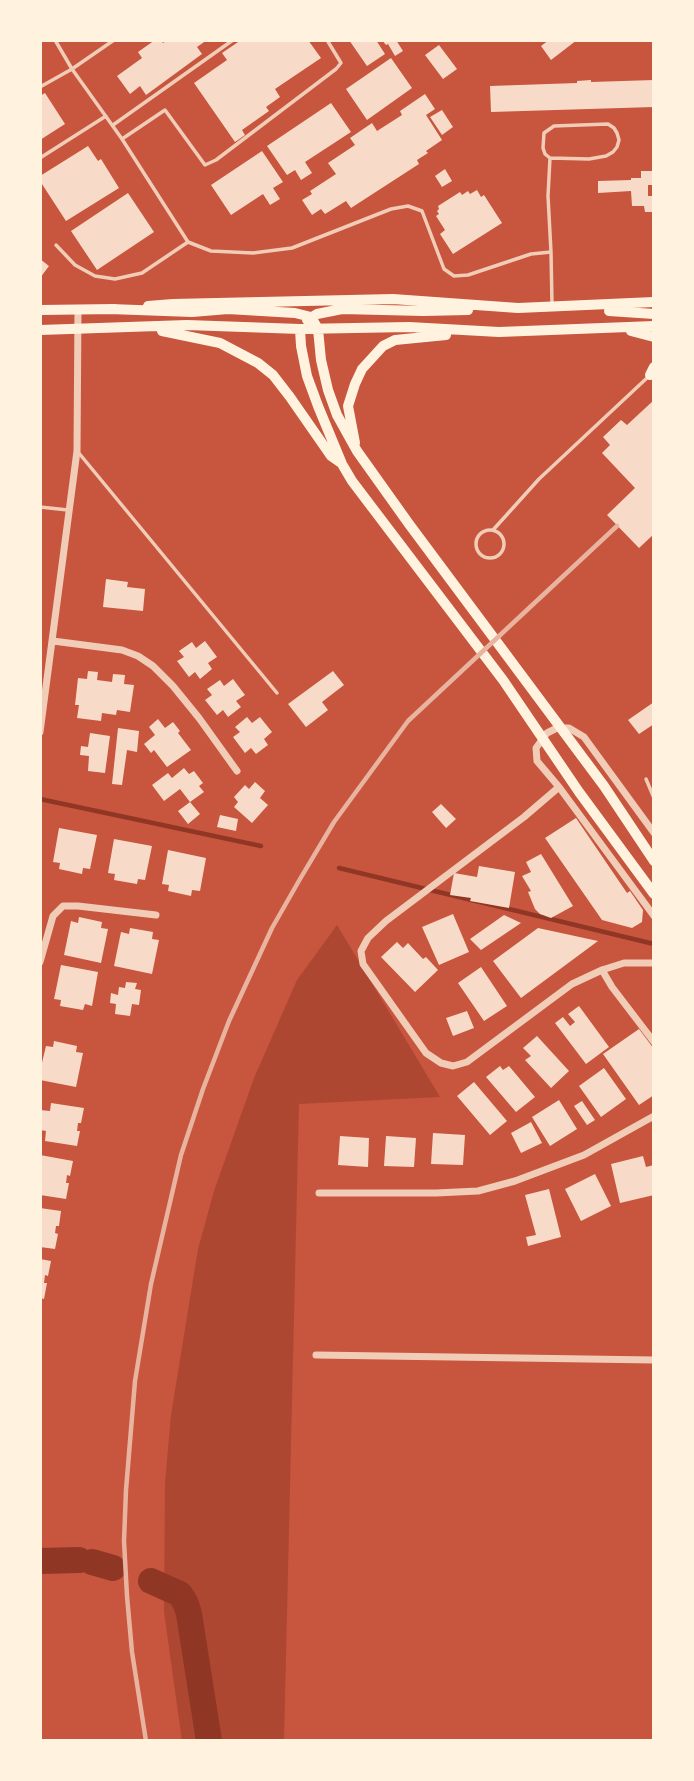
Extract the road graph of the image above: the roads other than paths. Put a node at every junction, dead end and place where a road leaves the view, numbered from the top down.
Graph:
1 (55, 40) edge
2 (114, 40) edge
3 (233, 40) edge
4 (327, 40) edge
5 (72, 69) junction
6 (40, 87) edge
7 (106, 116) junction
8 (113, 125) junction
9 (122, 139) junction
10 (40, 158) edge
11 (550, 158) junction
12 (188, 242) junction
13 (56, 245) dead end
14 (551, 252) junction
15 (654, 302) edge
16 (552, 306) junction
17 (577, 307) junction
18 (518, 308) junction
19 (110, 309) junction
20 (40, 310) edge
21 (78, 310) junction
22 (654, 314) edge
23 (311, 317) junction
24 (654, 326) edge
25 (144, 327) junction
26 (79, 328) junction
27 (300, 329) junction
28 (318, 329) junction
29 (40, 330) edge
30 (587, 330) junction
31 (499, 332) junction
32 (654, 337) edge
33 (652, 371) edge
34 (357, 451) junction
35 (77, 452) junction
36 (342, 464) junction
37 (40, 507) edge
38 (70, 510) junction
39 (493, 530) junction
40 (53, 641) junction
41 (277, 693) dead end
42 (40, 732) edge
43 (237, 771) dead end
44 (646, 779) dead end
45 (559, 787) junction
46 (654, 798) edge
47 (654, 833) edge
48 (654, 861) edge
49 (654, 894) edge
50 (156, 915) dead end
51 (654, 916) edge
52 (40, 962) edge
53 (654, 963) edge
54 (602, 970) junction
55 (654, 1042) edge
56 (654, 1116) edge
57 (319, 1193) dead end
58 (316, 1355) dead end
59 (654, 1360) edge

1 - 5 lane
2 - 5 lane
3 - 8 lane
4 - 9 lane
5 - 6 lane
5 - 7 lane
7 - 8 lane
7 - 10 lane
8 - 9 lane
9 - 12 lane
11 - 11 lane
11 - 14 lane
12 - 13 lane
12 - 14 lane
14 - 16 lane
15 - 17 main road
16 - 17 main road
16 - 18 main road
17 - 22 main road
18 - 19 main road
18 - 23 main road
19 - 21 main road
19 - 23 main road
20 - 21 main road
21 - 26 street
23 - 27 main road
23 - 28 main road
24 - 30 main road
25 - 26 main road
25 - 27 main road
25 - 36 main road
26 - 29 main road
26 - 35 street
27 - 28 main road
27 - 36 main road
28 - 31 main road
28 - 34 main road
30 - 31 main road
30 - 32 main road
31 - 34 main road
33 - 39 lane
34 - 48 main road
35 - 38 street
35 - 41 lane
36 - 49 main road
37 - 38 lane
38 - 40 street
39 - 39 lane
40 - 42 street
40 - 43 street
44 - 46 lane
45 - 47 street
45 - 51 street
45 - 54 street
50 - 52 street
53 - 54 street
54 - 55 street
56 - 57 street
58 - 59 street

